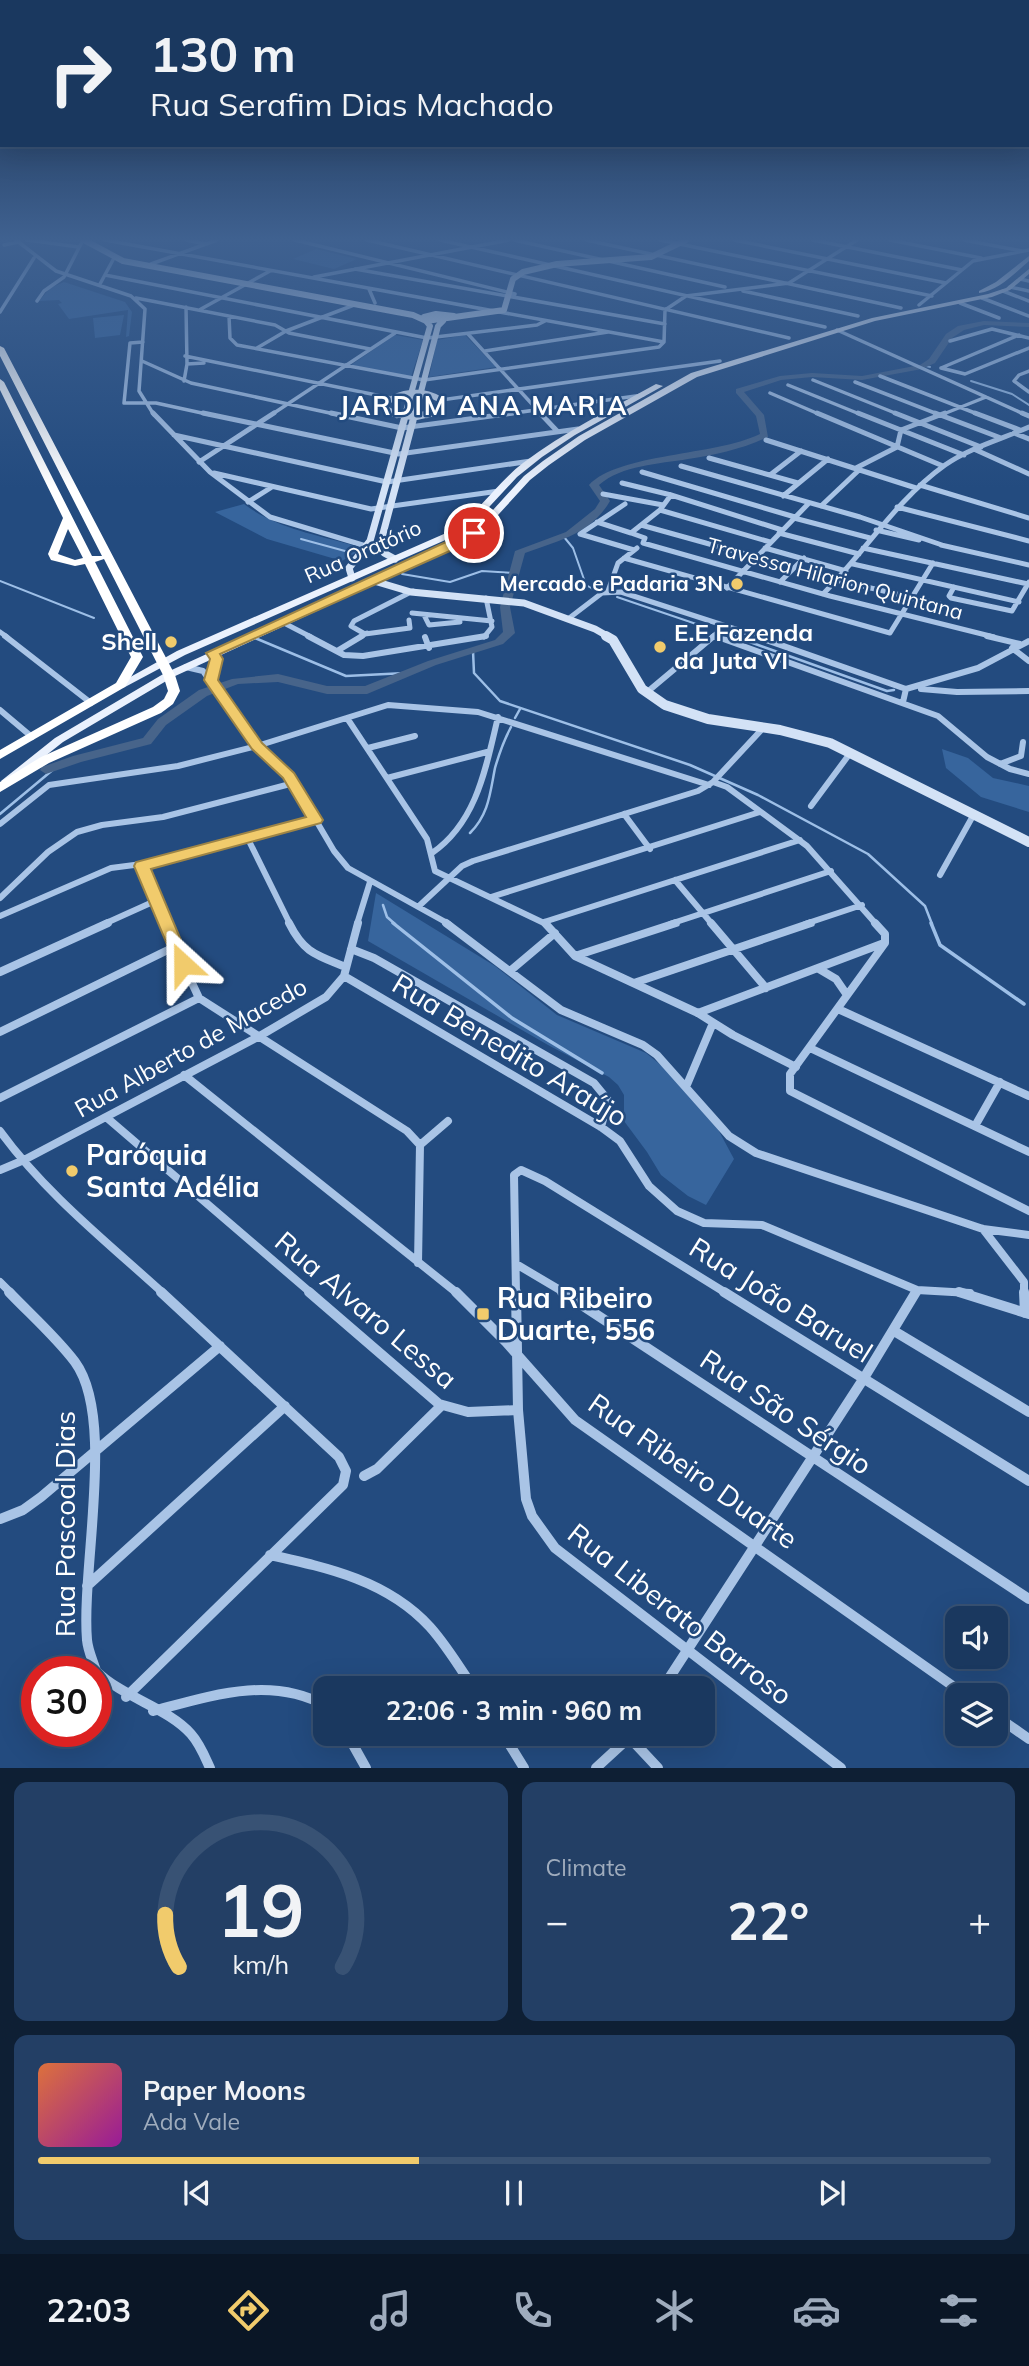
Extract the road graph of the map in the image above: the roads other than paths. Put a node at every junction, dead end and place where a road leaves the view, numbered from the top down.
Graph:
1 (144, 323) edge
2 (186, 323) edge
3 (230, 323) edge
4 (262, 323) edge
5 (308, 323) edge
6 (344, 323) edge
7 (428, 323) edge
8 (440, 323) edge
9 (542, 323) edge
10 (554, 323) edge
11 (656, 323) edge
12 (720, 323) edge
13 (805, 323) edge
14 (845, 323) edge
15 (854, 323) edge
16 (665, 324) joint
17 (825, 327) junction
18 (286, 331) junction
19 (837, 331) junction
20 (396, 332) junction
21 (608, 332) junction
22 (468, 334) junction
23 (1018, 335) junction
24 (426, 338) junction
25 (435, 338) junction
26 (789, 338) junction
27 (1029, 338) edge
28 (805, 341) junction
29 (950, 341) dead end
30 (143, 342) junction
31 (664, 342) junction
32 (0, 348) edge
33 (1029, 348) edge
34 (256, 349) junction
35 (370, 349) junction
36 (485, 351) junction
37 (185, 356) junction
38 (142, 360) junction
39 (720, 361) junction
40 (187, 364) junction
41 (344, 366) junction
42 (501, 370) junction
43 (1029, 371) edge
44 (959, 374) junction
45 (880, 376) dead end
46 (942, 378) junction
47 (415, 380) junction
48 (424, 380) junction
49 (813, 380) dead end
50 (184, 381) junction
51 (0, 382) edge
52 (855, 382) dead end
53 (788, 384) dead end
54 (317, 385) junction
55 (519, 389) junction
56 (1029, 392) edge
57 (411, 393) junction
58 (421, 393) junction
59 (770, 393) dead end
60 (643, 395) junction
61 (986, 397) junction
62 (4, 398) edge
63 (618, 398) junction
64 (389, 399) junction
65 (441, 400) junction
66 (631, 401) junction
67 (147, 403) junction
68 (288, 404) junction
69 (962, 407) junction
70 (538, 410) junction
71 (941, 414) junction
72 (405, 416) junction
73 (414, 416) junction
74 (1029, 416) edge
75 (920, 422) junction
76 (257, 424) junction
77 (1029, 427) edge
78 (402, 428) junction
79 (411, 428) junction
80 (578, 429) junction
81 (901, 430) junction
82 (1021, 430) junction
83 (555, 432) junction
84 (1013, 433) junction
85 (174, 435) junction
86 (564, 438) junction
87 (1001, 438) junction
88 (198, 439) junction
89 (1029, 439) edge
90 (766, 440) dead end
91 (181, 443) junction
92 (225, 445) junction
93 (897, 447) junction
94 (979, 449) junction
95 (801, 451) junction
96 (395, 453) junction
97 (404, 454) junction
98 (964, 455) junction
99 (709, 458) dead end
100 (828, 459) junction
101 (531, 461) junction
102 (199, 462) junction
103 (507, 465) junction
104 (681, 466) dead end
105 (943, 466) junction
106 (857, 469) junction
107 (520, 470) junction
108 (210, 472) junction
109 (642, 472) dead end
110 (1029, 474) edge
111 (770, 475) junction
112 (236, 478) junction
113 (221, 481) junction
114 (387, 482) junction
115 (397, 482) junction
116 (622, 483) dead end
117 (798, 483) junction
118 (918, 486) junction
119 (272, 487) junction
120 (499, 491) junction
121 (481, 494) junction
122 (603, 494) dead end
123 (671, 495) junction
124 (783, 496) junction
125 (493, 498) junction
126 (248, 502) junction
127 (809, 503) junction
128 (625, 504) dead end
129 (821, 506) junction
130 (661, 507) junction
131 (897, 507) junction
132 (390, 508) junction
133 (379, 509) junction
134 (795, 517) junction
135 (68, 518) junction
136 (1029, 518) edge
137 (597, 522) junction
138 (882, 524) junction
139 (641, 525) junction
140 (876, 530) junction
141 (781, 531) junction
142 (629, 532) junction
143 (870, 538) junction
144 (1029, 541) edge
145 (771, 542) junction
146 (643, 543) junction
147 (943, 545) junction
148 (366, 547) junction
149 (765, 548) junction
150 (863, 548) junction
151 (634, 550) junction
152 (384, 553) junction
153 (859, 554) junction
154 (106, 555) junction
155 (359, 556) junction
156 (757, 557) junction
157 (624, 558) junction
158 (804, 558) junction
159 (395, 559) junction
160 (90, 561) junction
161 (933, 563) junction
162 (1028, 563) edge
163 (853, 564) junction
164 (397, 570) junction
165 (846, 571) junction
166 (743, 572) junction
167 (384, 576) junction
168 (352, 578) junction
169 (836, 580) junction
170 (923, 580) junction
171 (373, 581) junction
172 (780, 582) junction
173 (1028, 582) edge
174 (954, 587) junction
175 (727, 588) junction
176 (608, 591) junction
177 (411, 593) junction
178 (823, 594) junction
179 (912, 597) junction
180 (494, 599) junction
181 (1019, 602) junction
182 (940, 604) dead end
183 (902, 615) junction
184 (410, 617) junction
185 (568, 619) junction
186 (492, 621) junction
187 (282, 622) junction
188 (726, 626) junction
189 (0, 632) edge
190 (230, 632) joint
191 (367, 634) junction
192 (715, 636) junction
193 (425, 637) dead end
194 (1029, 641) edge
195 (1020, 643) junction
196 (196, 647) junction
197 (429, 648) junction
198 (1012, 648) junction
199 (337, 652) junction
200 (213, 653) junction
201 (1029, 661) edge
202 (162, 663) junction
203 (185, 667) junction
204 (169, 675) junction
205 (212, 682) junction
206 (121, 685) junction
207 (916, 688) junction
208 (906, 689) junction
209 (1029, 691) edge
210 (646, 693) junction
211 (903, 702) junction
212 (91, 703) junction
213 (0, 710) edge
214 (498, 717) junction
215 (348, 718) junction
216 (764, 727) junction
217 (415, 736) dead end
218 (32, 737) junction
219 (1023, 742) dead end
220 (257, 746) junction
221 (368, 748) junction
222 (487, 752) junction
223 (851, 752) junction
224 (0, 755) edge
225 (1000, 764) junction
226 (1029, 774) edge
227 (387, 778) junction
228 (715, 780) junction
229 (294, 783) junction
230 (3, 785) edge
231 (811, 806) dead end
232 (760, 813) junction
233 (624, 814) junction
234 (974, 814) junction
235 (315, 820) junction
236 (0, 824) edge
237 (248, 839) junction
238 (800, 840) junction
239 (1029, 842) edge
240 (650, 849) junction
241 (432, 853) junction
242 (142, 866) junction
243 (831, 871) junction
244 (940, 876) dead end
245 (449, 878) junction
246 (675, 880) junction
247 (370, 882) junction
248 (491, 897) junction
249 (0, 898) edge
250 (155, 901) junction
251 (862, 905) junction
252 (419, 906) junction
253 (704, 915) junction
254 (0, 916) edge
255 (544, 922) junction
256 (555, 933) junction
257 (885, 943) junction
258 (174, 947) junction
259 (351, 949) junction
260 (733, 949) junction
261 (575, 956) junction
262 (818, 969) junction
263 (510, 971) junction
264 (0, 972) edge
265 (345, 972) junction
266 (634, 983) junction
267 (766, 988) junction
268 (847, 995) junction
269 (199, 998) junction
270 (838, 1009) junction
271 (698, 1013) junction
272 (713, 1023) junction
273 (0, 1032) edge
274 (258, 1037) junction
275 (810, 1048) junction
276 (796, 1067) junction
277 (184, 1075) junction
278 (1000, 1082) junction
279 (686, 1087) junction
280 (1029, 1096) edge
281 (0, 1098) edge
282 (106, 1117) junction
283 (448, 1121) dead end
284 (975, 1126) junction
285 (601, 1127) junction
286 (0, 1130) edge
287 (420, 1145) junction
288 (1029, 1152) edge
289 (22, 1161) junction
290 (0, 1170) edge
291 (513, 1181) joint
292 (1029, 1211) edge
293 (983, 1228) junction
294 (1029, 1235) edge
295 (418, 1263) junction
296 (516, 1264) junction
297 (0, 1282) edge
298 (917, 1290) junction
299 (1027, 1314) edge
300 (894, 1331) junction
301 (220, 1346) junction
302 (517, 1356) junction
303 (864, 1378) junction
304 (442, 1405) junction
305 (285, 1406) junction
306 (518, 1410) junction
307 (1029, 1412) edge
308 (94, 1452) junction
309 (813, 1457) junction
310 (364, 1476) dead end
311 (1029, 1481) edge
312 (0, 1519) edge
313 (755, 1546) junction
314 (270, 1555) junction
315 (87, 1586) junction
316 (1029, 1599) edge
317 (687, 1650) junction
318 (92, 1656) edge
319 (465, 1676) edge
320 (671, 1676) edge
321 (949, 1683) edge
322 (112, 1685) edge
323 (126, 1697) junction
324 (313, 1699) edge
325 (153, 1711) junction
326 (1008, 1724) edge
327 (1029, 1739) edge
328 (354, 1746) edge
329 (510, 1746) edge
330 (620, 1746) edge
331 (639, 1746) edge
332 (211, 1768) edge
333 (366, 1768) edge
334 (524, 1768) edge
335 (596, 1768) edge
336 (658, 1768) edge
337 (841, 1768) edge

1 - 30 street
2 - 37 street
3 - 34 street
4 - 18 street
5 - 18 street
6 - 20 street
7 - 24 street
8 - 25 street
9 - 22 street
10 - 21 street
11 - 16 street
12 - 26 street
13 - 17 street
14 - 17 main road, Rua Oratório
15 - 19 main road, Rua Oratório
16 - 31 street
17 - 26 main road, Rua Oratório
18 - 34 street
18 - 35 street
19 - 28 main road, Rua Oratório
19 - 46 street
20 - 24 street
20 - 35 street
21 - 31 street
21 - 36 street
22 - 25 street
22 - 36 street
23 - 27 street
23 - 29 street
23 - 44 street
24 - 25 street
24 - 47 street
25 - 48 street
26 - 28 main road
26 - 39 main road, Rua Oratório
28 - 164 main road, Rua Oratório
30 - 38 street
30 - 67 street
31 - 42 street
32 - 154 highway
33 - 44 street
34 - 41 street
35 - 41 street
36 - 42 street
37 - 40 street
37 - 54 street
38 - 50 street
38 - 67 street
39 - 55 street
39 - 60 main road, Rua Oratório
40 - 50 street
40 - 54 street
41 - 47 street
41 - 54 street
42 - 48 street
42 - 55 street
43 - 56 street
44 - 46 street
45 - 69 street
46 - 61 street
47 - 48 street
47 - 57 street
48 - 58 street
49 - 75 street
50 - 68 street
51 - 62 highway
52 - 71 street
53 - 81 street
54 - 64 street
54 - 68 street
55 - 65 street
55 - 70 street
57 - 58 street
57 - 64 street
57 - 72 street
58 - 65 street
58 - 73 street
59 - 93 street
60 - 63 street
60 - 66 main road, Rua Oratório
61 - 69 street
61 - 74 street
62 - 135 highway
63 - 66 street
63 - 70 street
64 - 72 street
65 - 73 street
66 - 80 main road, Rua Oratório
67 - 76 street
67 - 85 street
68 - 76 street
68 - 78 street
69 - 71 street
69 - 82 street
70 - 79 street
70 - 83 street
71 - 75 street
71 - 87 street
72 - 73 street
72 - 78 street
73 - 79 street
75 - 81 street
75 - 94 street
76 - 92 street
76 - 96 street
77 - 82 street
78 - 79 street
78 - 96 street
79 - 97 street
80 - 83 street
80 - 86 main road, Rua Oratório
81 - 93 street
81 - 98 street
82 - 84 street
83 - 86 street
83 - 97 street
84 - 87 street
84 - 89 street
85 - 88 street
85 - 91 street
86 - 101 main road, Rua Oratório
87 - 94 street
88 - 91 street
88 - 92 street
90 - 95 street
91 - 102 street
92 - 102 street
92 - 114 street
93 - 105 street
93 - 106 street
94 - 98 street
94 - 110 street
95 - 100 street
95 - 111 street
96 - 97 street
96 - 114 street
97 - 115 street
98 - 105 street
99 - 111 street
100 - 106 street
100 - 117 street
101 - 103 street
101 - 107 main road, Rua Oratório
102 - 108 street
103 - 107 street
103 - 115 street
104 - 124 street
105 - 118 street
106 - 118 street
106 - 129 street
107 - 120 main road, Rua Oratório
108 - 112 street
108 - 113 street
109 - 134 street
111 - 117 street
112 - 113 street
112 - 119 street
113 - 126 street
114 - 115 street
114 - 133 street
115 - 132 street
116 - 123 street
117 - 124 street
118 - 131 street
118 - 136 street
119 - 126 street
119 - 133 street
120 - 121 street
120 - 125 main road, Rua Oratório
121 - 125 street
121 - 132 street
122 - 130 street
123 - 130 street
123 - 141 street
124 - 127 street
125 - 159 main road, Rua Oratório
126 - 148 street
127 - 129 street
127 - 134 street
128 - 137 street
129 - 138 street
130 - 139 street
130 - 145 street
131 - 138 street
131 - 144 street
132 - 133 street
132 - 152 street
133 - 148 street
134 - 141 street
134 - 143 street
135 - 160 highway
135 - 160 highway
137 - 142 street
137 - 151 street
138 - 140 street
138 - 147 street
139 - 142 street
139 - 156 street
140 - 143 street
140 - 147 street
141 - 145 street
141 - 153 street
142 - 146 street
143 - 150 street
145 - 149 street
146 - 151 street
146 - 166 street, Travessa Hilarion Quintana
147 - 162 street
148 - 155 street
149 - 156 street
149 - 158 street
150 - 153 street
150 - 161 street
151 - 157 street
152 - 155 street
152 - 159 street
153 - 163 street
154 - 160 highway
154 - 202 highway
155 - 168 street
156 - 166 street
157 - 175 street
157 - 176 street
158 - 165 street
158 - 172 street
159 - 164 main road
159 - 168 main road, Rua Oratório
160 - 206 highway
161 - 170 street
161 - 173 street
163 - 165 street
163 - 170 street
164 - 167 main road, Rua Oratório
165 - 169 street
166 - 172 street, Travessa Hilarion Quintana
166 - 175 street
167 - 171 main road, Rua Oratório
167 - 177 street
168 - 171 main road
168 - 190 main road, Rua Oratório
169 - 178 street
169 - 179 street
170 - 174 street
170 - 179 street
171 - 177 street
171 - 187 main road, Rua Oratório
172 - 178 street, Travessa Hilarion Quintana
173 - 181 street
174 - 181 street
174 - 181 street
175 - 183 street
176 - 185 street
176 - 188 street
177 - 180 street
177 - 184 street
177 - 191 street
178 - 183 street, Travessa Hilarion Quintana
179 - 182 street
179 - 183 street
180 - 185 street
180 - 186 street
183 - 195 street, Travessa Hilarion Quintana
184 - 186 street
184 - 191 street
185 - 210 street
186 - 197 street
187 - 199 street
187 - 200 main road, Rua Oratório
188 - 192 street
188 - 208 street
189 - 212 street
190 - 196 main road
191 - 199 street
192 - 210 street
192 - 211 street
193 - 197 street
194 - 195 street
195 - 198 street
196 - 200 main road
196 - 202 main road
197 - 199 street
198 - 201 street
198 - 207 street
200 - 203 main road, Rua Oratório
200 - 205 street
202 - 204 highway
202 - 206 main road
203 - 204 main road, Rua Oratório
203 - 205 street
204 - 230 main road, Rua Oratório
204 - 230 highway
205 - 220 street
206 - 212 highway
207 - 208 street
207 - 209 street
208 - 211 street
210 - 216 street
211 - 225 street
212 - 218 highway
213 - 218 street
214 - 215 street
214 - 222 street
214 - 228 street
215 - 220 street
215 - 221 street
216 - 223 street
216 - 228 street
217 - 221 street
218 - 224 highway
219 - 225 street
220 - 229 street
220 - 236 street
221 - 227 street
222 - 227 street
222 - 241 street
223 - 231 street
223 - 234 street
225 - 226 street
227 - 241 street
228 - 232 street
228 - 233 street
229 - 235 street
229 - 249 street
232 - 238 street
232 - 240 street
233 - 240 street
233 - 245 street
234 - 239 street
234 - 244 street
235 - 237 street
235 - 247 street
237 - 242 street
237 - 265 street, Rua Benedito Araújo
238 - 243 street
238 - 246 street
240 - 248 street
241 - 245 street
242 - 250 street
242 - 254 street
243 - 251 street
243 - 253 street
245 - 248 street
245 - 252 street
246 - 253 street
246 - 255 street
247 - 252 street
247 - 259 street, Rua Alberto de Macedo
248 - 255 street
250 - 258 street
250 - 264 street
251 - 257 street
251 - 260 street
252 - 263 street
253 - 260 street
253 - 261 street
255 - 256 street
256 - 261 street
256 - 263 street
257 - 262 street
257 - 268 street
258 - 269 street
258 - 273 street
259 - 265 street, Rua Alberto de Macedo
259 - 285 street
260 - 266 street
260 - 267 street
261 - 266 street
262 - 267 street
262 - 268 street
263 - 279 street
265 - 274 street, Rua Alberto de Macedo
265 - 285 street, Rua Benedito Araújo
266 - 271 street
267 - 271 street
268 - 270 street
269 - 274 street
269 - 281 street
270 - 275 street
270 - 278 street
271 - 272 street
272 - 276 street
272 - 279 street
274 - 277 street, Rua Alberto de Macedo
274 - 287 street
275 - 276 street
275 - 284 street
276 - 292 street
277 - 282 street, Rua Alberto de Macedo
277 - 295 street, Rua Ribeiro Duarte
278 - 280 street
278 - 284 street
279 - 293 street
282 - 289 street, Rua Alberto de Macedo
282 - 304 street, Rua Alvaro Lessa
283 - 287 street
284 - 288 street
285 - 298 street, Rua Benedito Araújo
286 - 289 street
287 - 295 street
289 - 290 street, Rua Alberto de Macedo
289 - 301 street
291 - 296 street, Rua Liberato Barroso
291 - 303 street, Rua João Baruel
293 - 294 street
293 - 299 street
295 - 302 street, Rua Ribeiro Duarte
296 - 302 street, Rua Liberato Barroso
296 - 309 street, Rua São Sérgio
297 - 308 street, Rua Pascoal Dias
298 - 299 street, Rua Benedito Araújo
298 - 300 street
300 - 303 street
300 - 307 street
301 - 305 street
301 - 308 street
302 - 306 street, Rua Liberato Barroso
302 - 313 street, Rua Ribeiro Duarte
303 - 309 street
303 - 311 street, Rua João Baruel
304 - 306 street, Rua Alvaro Lessa
304 - 310 street
305 - 314 street
305 - 315 street
306 - 317 street, Rua Liberato Barroso
308 - 312 street
308 - 315 street, Rua Pascoal Dias
309 - 313 street
309 - 316 street, Rua São Sérgio
313 - 317 street
313 - 321 street, Rua Ribeiro Duarte
314 - 319 street
314 - 323 street
315 - 318 street, Rua Pascoal Dias
317 - 320 street
317 - 337 street, Rua Liberato Barroso
322 - 323 street, Rua Pascoal Dias
323 - 325 street, Rua Pascoal Dias
324 - 325 street
325 - 332 street, Rua Pascoal Dias
326 - 327 street
328 - 333 street
329 - 334 street
330 - 335 street
331 - 336 street

